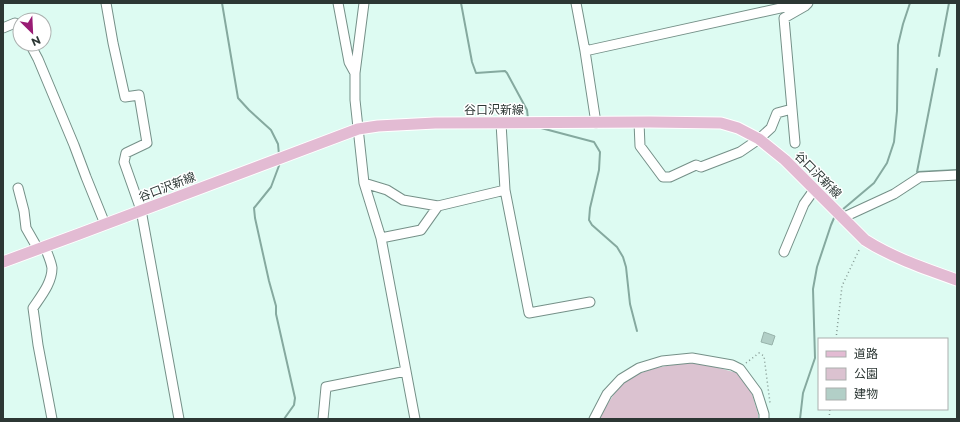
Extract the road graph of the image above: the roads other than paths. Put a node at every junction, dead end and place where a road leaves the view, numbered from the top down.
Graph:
1 (106, 3) edge
2 (338, 3) edge
3 (364, 3) edge
4 (576, 3) edge
5 (803, 3) edge
6 (808, 3) edge
7 (585, 51) junction
8 (34, 52) edge
9 (355, 73) junction
10 (792, 109) junction
11 (639, 122) junction
12 (501, 123) junction
13 (596, 123) junction
14 (358, 129) junction
15 (759, 139) junction
16 (795, 143) dead end
17 (957, 175) edge
18 (364, 183) junction
19 (18, 188) dead end
20 (504, 190) junction
21 (814, 190) junction
22 (438, 206) junction
23 (141, 210) junction
24 (842, 218) junction
25 (106, 224) junction
26 (381, 238) junction
27 (42, 248) junction
28 (784, 252) dead end
29 (3, 262) edge
30 (957, 280) edge
31 (590, 302) dead end
32 (406, 371) junction
33 (52, 419) edge
34 (179, 419) edge
35 (323, 419) edge
36 (415, 419) edge
37 (594, 419) edge
38 (764, 419) edge

1 - 23 street
2 - 9 street
3 - 9 street
4 - 7 street
5 - 7 street
6 - 10 street
7 - 13 street
8 - 25 street
9 - 14 street
10 - 15 street
10 - 16 street
11 - 13 main road, 谷口沢新線
11 - 15 main road, 谷口沢新線
11 - 15 street
12 - 13 main road, 谷口沢新線
12 - 14 main road, 谷口沢新線
12 - 20 street
14 - 18 street
14 - 23 main road, 谷口沢新線
15 - 21 main road, 谷口沢新線
17 - 24 street
18 - 22 street
18 - 26 street
19 - 27 street
20 - 22 street
20 - 31 street
21 - 24 main road, 谷口沢新線
21 - 28 street
22 - 26 street
23 - 25 main road, 谷口沢新線
23 - 34 street
24 - 30 main road, 谷口沢新線
25 - 27 main road, 谷口沢新線
26 - 32 street
27 - 29 main road, 谷口沢新線
27 - 33 street
32 - 35 street
32 - 36 street
37 - 38 street

